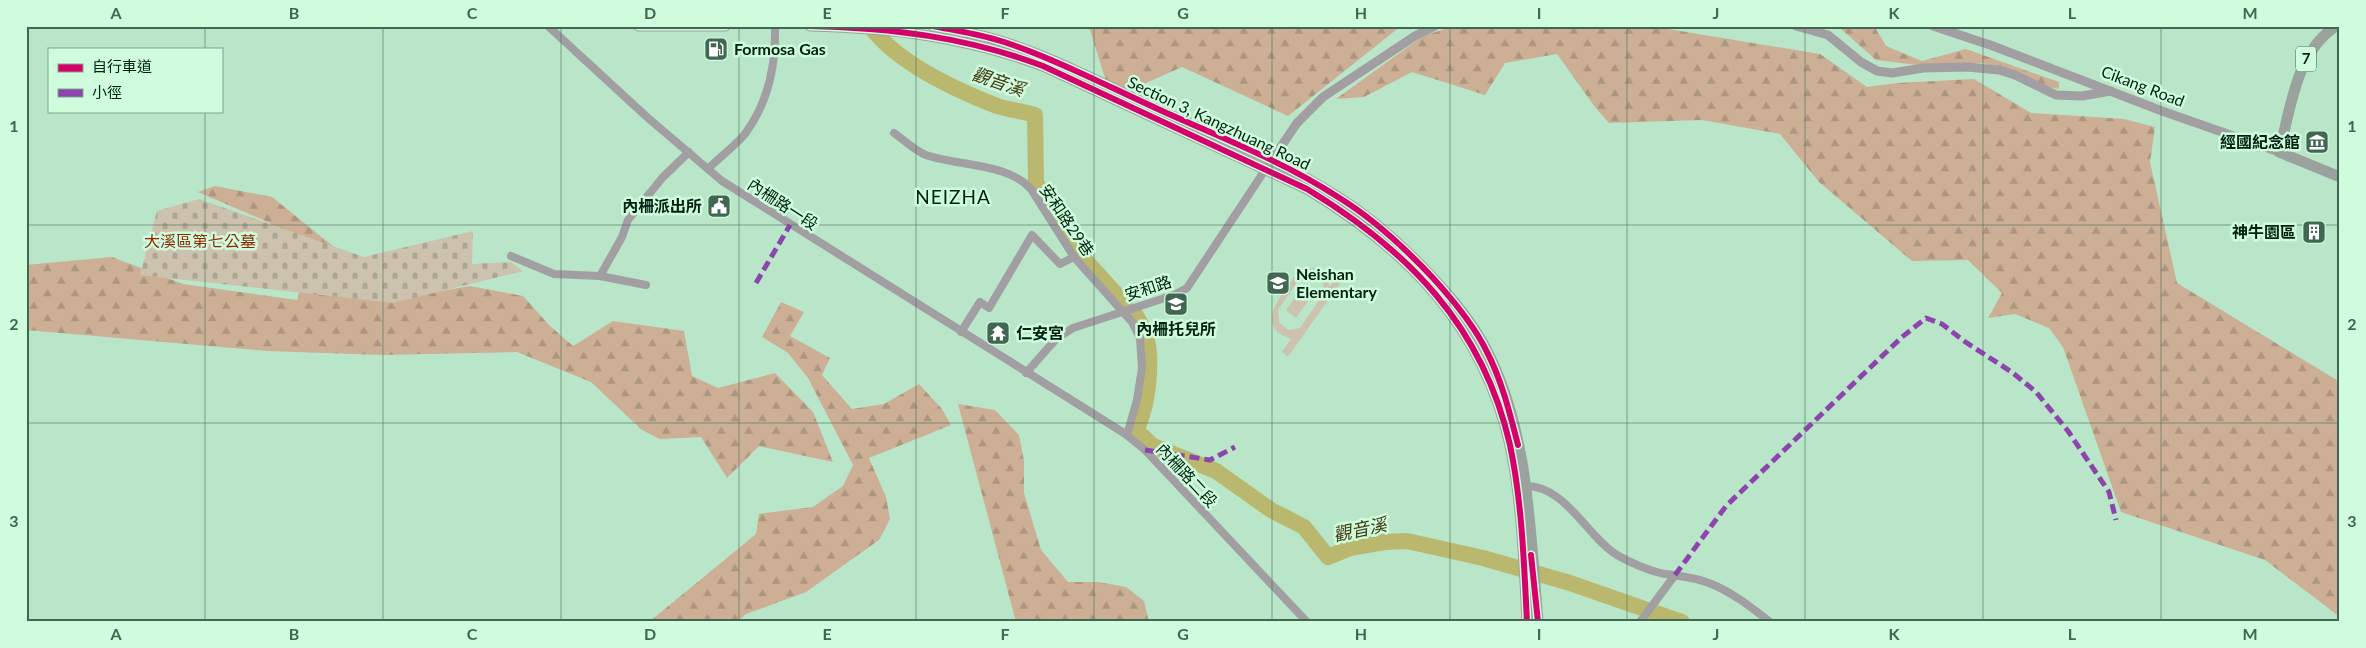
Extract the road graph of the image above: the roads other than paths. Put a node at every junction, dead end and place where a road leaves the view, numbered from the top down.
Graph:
1 (548, 26) edge
2 (640, 26) edge
3 (725, 26) edge
4 (775, 26) edge
5 (810, 26) edge
6 (932, 26) edge
7 (1435, 26) edge
8 (1796, 26) edge
9 (1933, 26) edge
10 (2336, 26) edge
11 (852, 27) edge
12 (2111, 91) junction
13 (894, 133) dead end
14 (689, 152) junction
15 (2279, 152) junction
16 (1268, 166) junction
17 (708, 169) junction
18 (2340, 177) edge
19 (511, 256) dead end
20 (1074, 257) junction
21 (600, 276) junction
22 (646, 285) dead end
23 (1122, 311) junction
24 (961, 332) junction
25 (1026, 373) junction
26 (1127, 435) junction
27 (1524, 486) junction
28 (1675, 575) junction
29 (1307, 622) edge
30 (1527, 622) edge
31 (1538, 622) edge
32 (1640, 622) edge
33 (1770, 622) edge

1 - 14 street, 內柵路一段
2 - 3 main road
4 - 17 street
5 - 11 main road, Section 3, Kangzhuang Road
6 - 16 main road, Section 3, Kangzhuang Road
7 - 16 street
8 - 12 street
9 - 12 street, Cikang Road
10 - 15 main road, 7
11 - 16 main road, Section 3, Kangzhuang Road
12 - 15 street, Cikang Road
13 - 20 street, 安和路29巷
14 - 17 street, 內柵路一段
14 - 21 street
15 - 18 main road, Cikang Road
16 - 23 street, 安和路
16 - 27 main road, Section 3, Kangzhuang Road
16 - 30 main road, Section 3, Kangzhuang Road
17 - 24 street, 內柵路一段
19 - 21 street
20 - 23 street, 安和路29巷
20 - 24 street
21 - 22 street
23 - 25 street, 安和路
23 - 26 street, 安和路29巷
24 - 25 street, 內柵路一段
25 - 26 street, 內柵路二段
26 - 29 street, 內柵路二段
27 - 28 street
27 - 31 main road, Section 3, Kangzhuang Road
28 - 32 street
28 - 33 street

